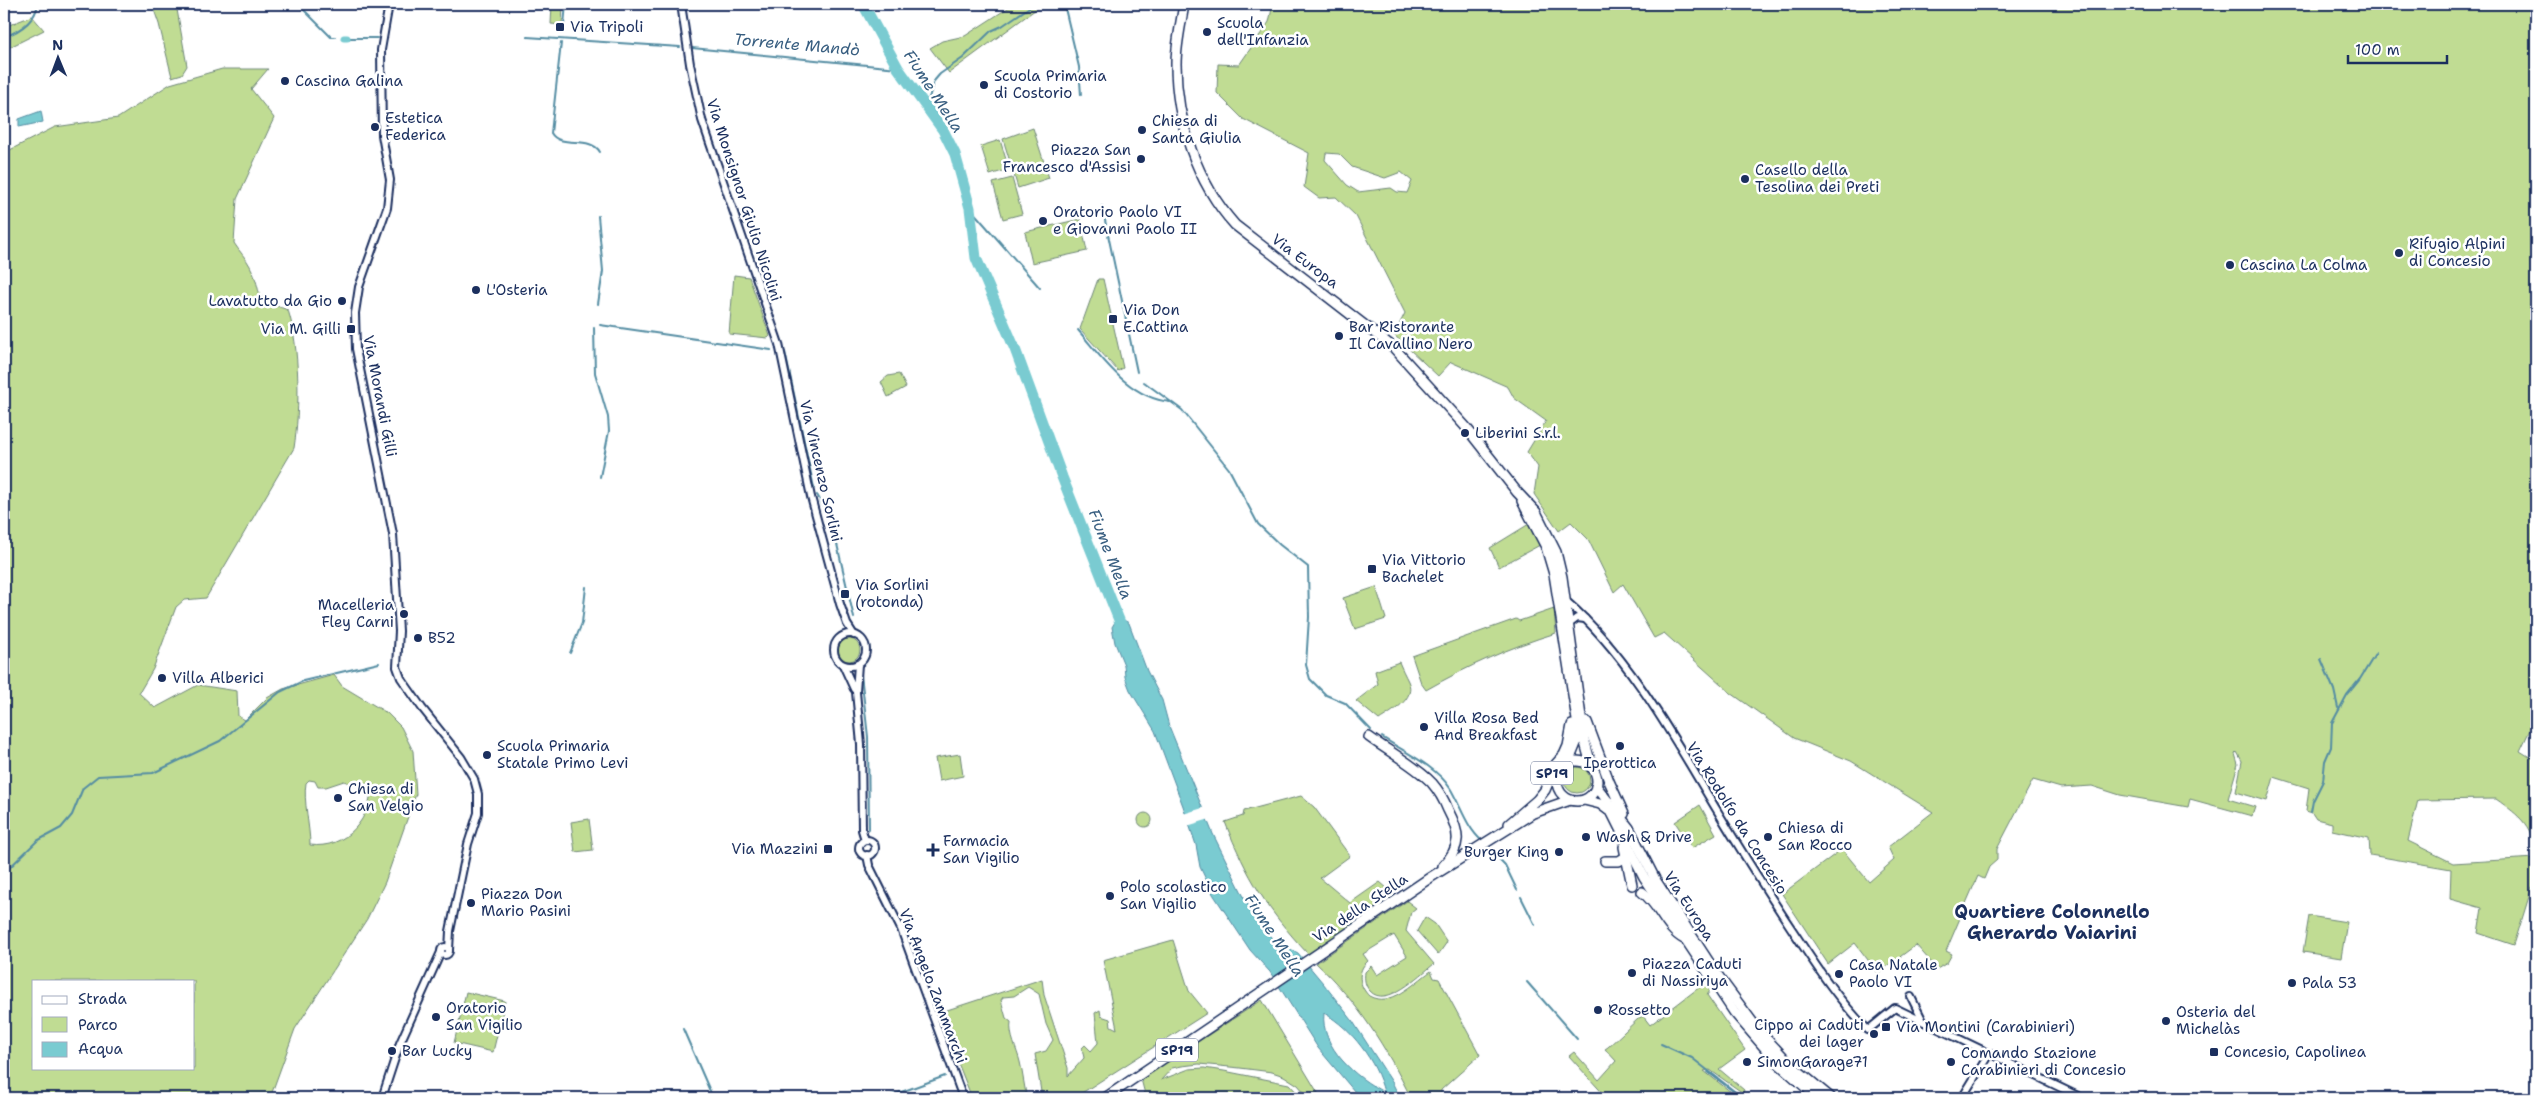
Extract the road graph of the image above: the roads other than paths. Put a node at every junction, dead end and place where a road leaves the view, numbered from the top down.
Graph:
1 (389, 4) edge
2 (681, 4) edge
3 (1184, 4) edge
4 (779, 344) joint
5 (1517, 492) junction
6 (1566, 602) junction
7 (840, 604) junction
8 (1585, 619) junction
9 (1569, 624) junction
10 (854, 635) junction
11 (840, 638) junction
12 (858, 664) junction
13 (843, 665) junction
14 (856, 692) junction
15 (1577, 701) junction
16 (1369, 737) dead end
17 (1568, 762) junction
18 (1592, 768) junction
19 (1556, 782) junction
20 (1596, 786) junction
21 (1570, 800) junction
22 (1584, 800) junction
23 (1533, 813) junction
24 (1619, 825) junction
25 (1629, 828) junction
26 (1504, 830) junction
27 (865, 840) junction
28 (867, 855) junction
29 (1627, 856) junction
30 (1605, 861) dead end
31 (1431, 877) junction
32 (1632, 885) dead end
33 (1642, 892) dead end
34 (1686, 940) junction
35 (1911, 997) dead end
36 (1924, 1022) junction
37 (1988, 1054) junction
38 (382, 1098) edge
39 (963, 1098) edge
40 (1105, 1098) edge
41 (1818, 1098) edge
42 (1831, 1098) edge
43 (1962, 1098) edge
44 (2082, 1098) edge

1 - 38 street, Via Morandi Gilli
2 - 4 street, Via Monsignor Giulio Nicolini
3 - 5 main road, Via Europa
4 - 7 street, Via Vincenzo Sorlini
5 - 6 main road, Via Europa
5 - 15 main road, Via Europa
6 - 8 street, Via Rodolfo da Concesio
6 - 9 main road, Via Europa
7 - 10 street, Via Vincenzo Sorlini
7 - 11 street, Via Vincenzo Sorlini
8 - 9 street
8 - 36 street, Via Rodolfo da Concesio
9 - 15 main road, Via Europa
10 - 11 street
10 - 12 street
11 - 13 street
12 - 13 street
12 - 14 street
13 - 14 street
14 - 27 street
15 - 17 main road, Via Europa
15 - 18 main road, Via Europa
15 - 25 main road
15 - 26 main road, SP19
16 - 31 main road
17 - 18 main road
17 - 19 main road, Via Europa
18 - 20 main road, Via Europa
19 - 21 main road
19 - 23 main road, Via della Stella / SP19
20 - 22 main road
20 - 25 main road, Via Europa
21 - 22 main road, Via Europa
21 - 23 main road, Via della Stella / SP19
22 - 24 main road, Via Europa
23 - 26 main road, Via della Stella / SP19
24 - 29 main road
24 - 34 main road, Via Europa
25 - 42 main road, Via Europa
26 - 31 main road, Via della Stella / SP19
27 - 28 street
27 - 28 street
28 - 39 street, Via Angelo Zammarchi
29 - 30 main road
29 - 32 main road
31 - 40 main road, Via della Stella / SP19
33 - 34 main road
34 - 41 main road, Via Europa
35 - 36 street
36 - 37 street
37 - 43 street
37 - 44 street

